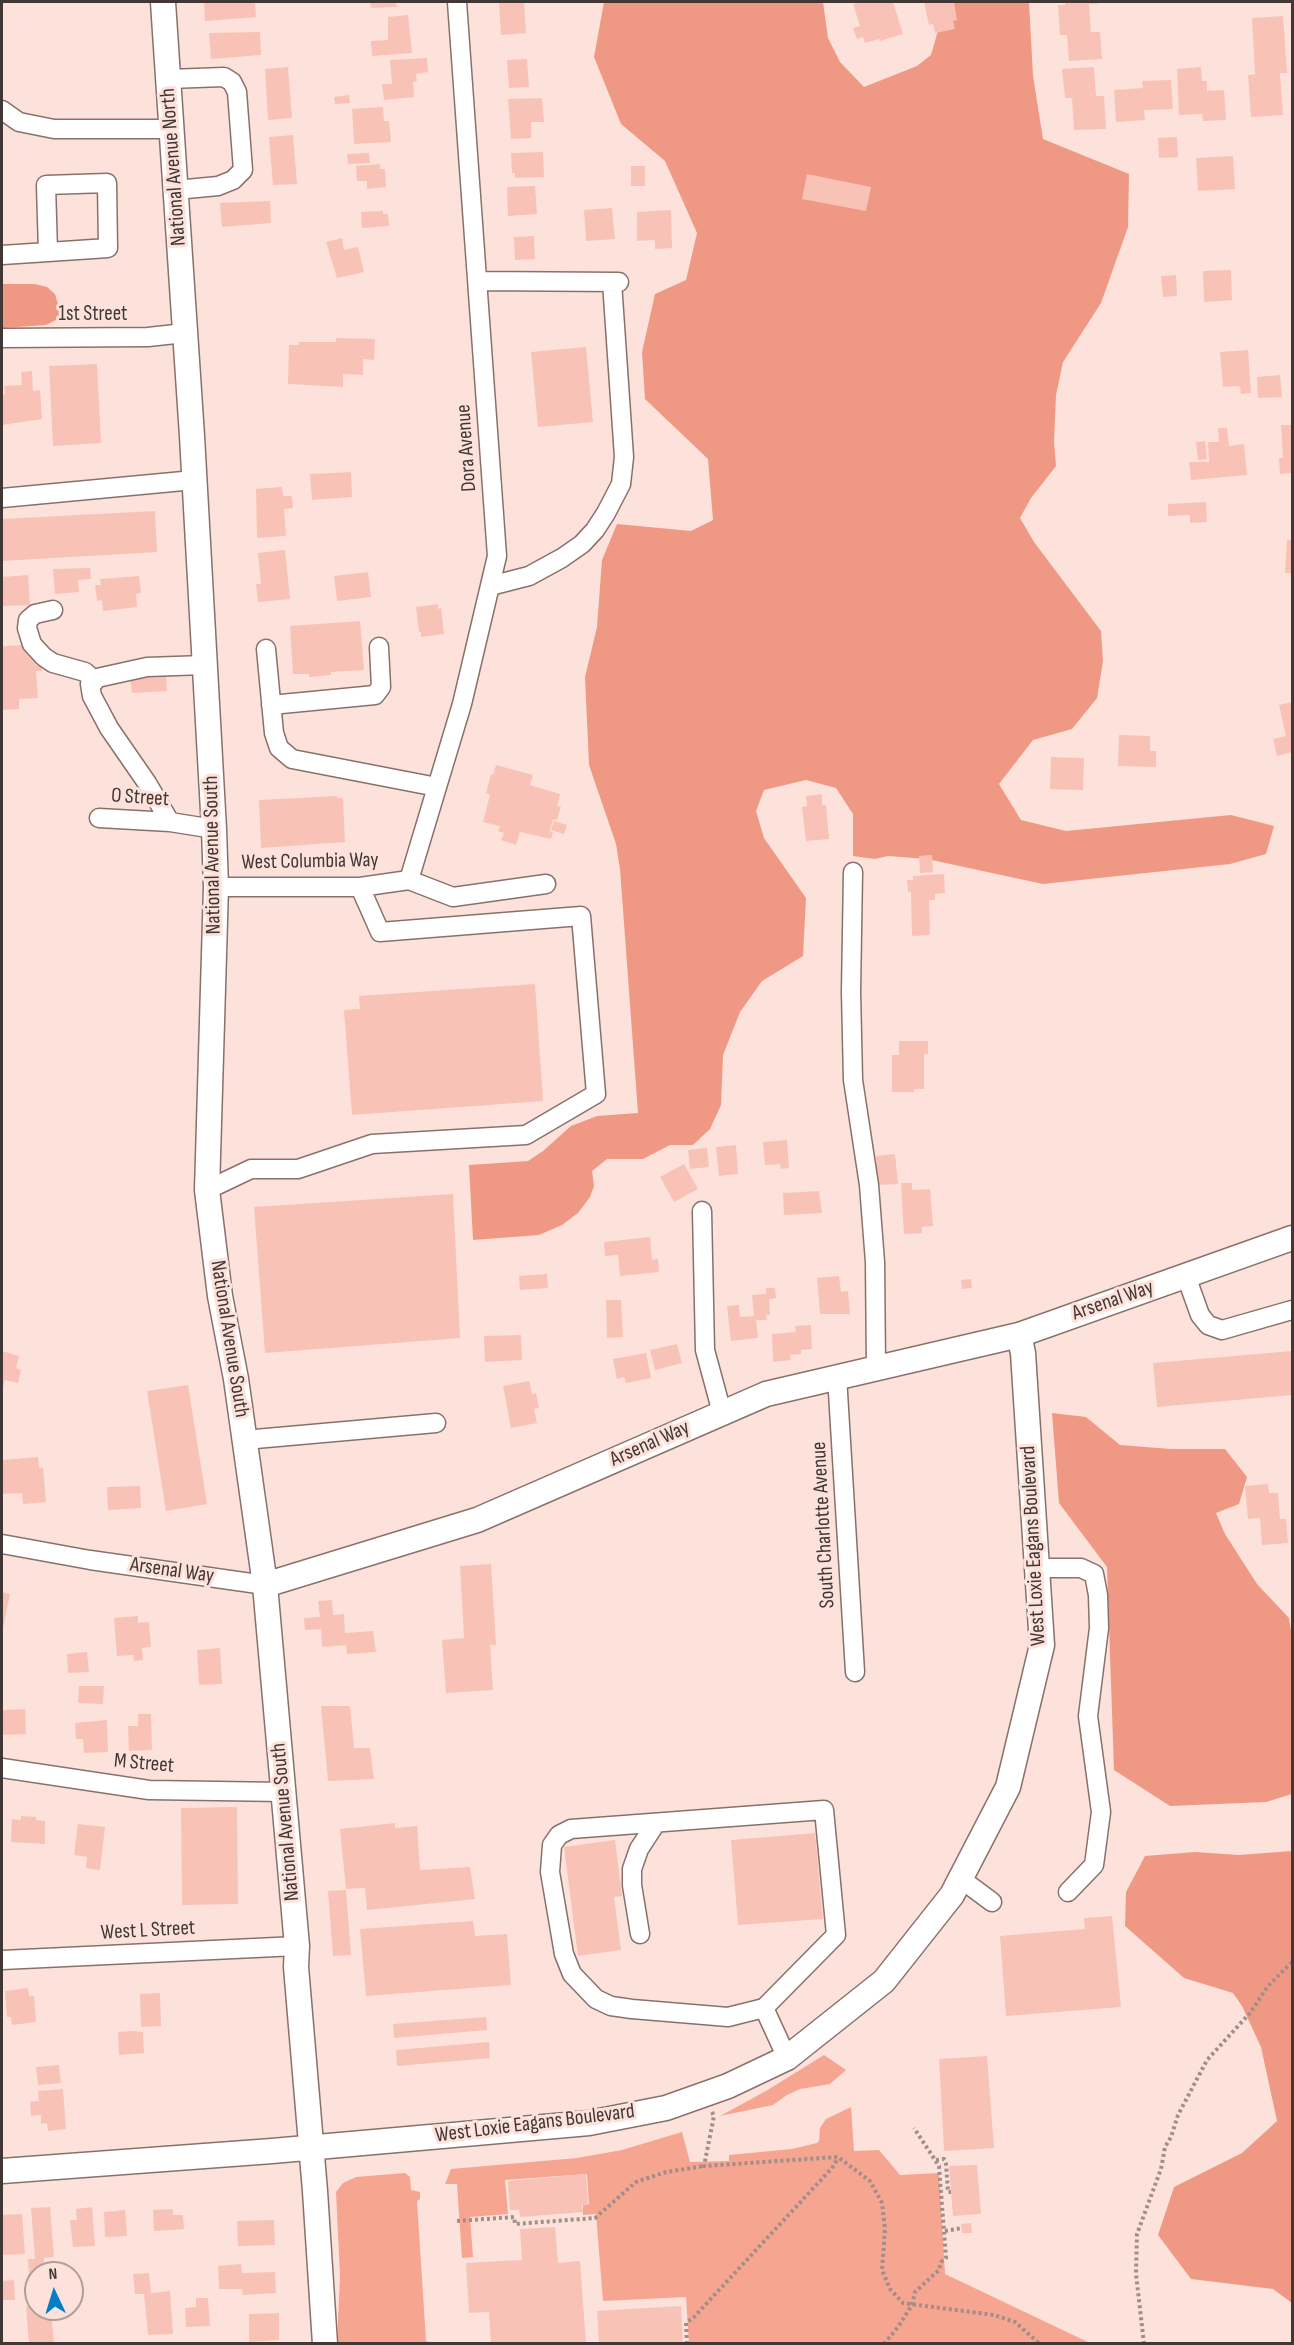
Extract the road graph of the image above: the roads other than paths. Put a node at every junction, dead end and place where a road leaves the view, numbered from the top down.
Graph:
1 (163, 2) edge
2 (457, 2) edge
3 (169, 79) junction
4 (2, 110) edge
5 (172, 129) junction
6 (176, 190) junction
7 (48, 252) junction
8 (2, 255) edge
9 (478, 281) junction
10 (185, 333) junction
11 (2, 338) edge
12 (194, 480) junction
13 (2, 498) edge
14 (490, 586) junction
15 (53, 610) dead end
16 (379, 647) dead end
17 (266, 649) dead end
18 (205, 665) junction
19 (95, 681) junction
20 (271, 705) junction
21 (437, 787) junction
22 (99, 818) dead end
23 (170, 822) junction
24 (214, 830) junction
25 (853, 872) dead end
26 (409, 880) junction
27 (546, 884) dead end
28 (216, 887) junction
29 (360, 887) junction
30 (207, 1191) junction
31 (702, 1211) dead end
32 (1293, 1238) edge
33 (1186, 1276) junction
34 (1293, 1310) edge
35 (1019, 1335) junction
36 (876, 1367) junction
37 (837, 1376) junction
38 (722, 1413) junction
39 (436, 1423) dead end
40 (244, 1440) junction
41 (2, 1544) edge
42 (1036, 1568) junction
43 (265, 1585) junction
44 (855, 1672) dead end
45 (2, 1768) edge
46 (284, 1792) junction
47 (657, 1823) junction
48 (961, 1879) junction
49 (1068, 1892) dead end
50 (992, 1902) dead end
51 (640, 1934) dead end
52 (297, 1946) junction
53 (2, 1960) edge
54 (764, 2008) junction
55 (787, 2058) junction
56 (312, 2147) junction
57 (2, 2171) edge
58 (325, 2343) edge

1 - 3 main road, National Avenue North
2 - 9 street, Dora Avenue
3 - 5 main road, National Avenue North
3 - 6 street
4 - 5 street
5 - 6 main road, National Avenue North
6 - 10 main road, National Avenue North
7 - 7 street
7 - 8 street
9 - 14 street, Dora Avenue
9 - 14 street
10 - 11 street, 1st Street
10 - 12 main road, National Avenue South
12 - 13 street
12 - 18 main road, National Avenue South
14 - 21 street, Dora Avenue
15 - 19 street
16 - 20 street
17 - 20 street
18 - 19 street
18 - 24 main road, National Avenue South
19 - 23 street
20 - 21 street
21 - 26 street, Dora Avenue
22 - 23 street, O Street
23 - 24 street, O Street
24 - 28 main road, National Avenue South
25 - 36 street
26 - 27 street, West Columbia Way
26 - 29 street, West Columbia Way
28 - 29 street, West Columbia Way
28 - 30 main road, National Avenue South
29 - 30 street
30 - 40 main road, National Avenue South
31 - 38 street
32 - 33 main road, Arsenal Way
33 - 34 street
33 - 35 main road, Arsenal Way
35 - 36 main road, Arsenal Way
35 - 42 main road, West Loxie Eagans Boulevard
36 - 37 main road, Arsenal Way
37 - 38 main road, Arsenal Way
37 - 44 street, South Charlotte Avenue
38 - 43 main road, Arsenal Way
39 - 40 street
40 - 43 main road, National Avenue South
41 - 43 street, Arsenal Way
42 - 48 main road, West Loxie Eagans Boulevard
42 - 49 street
43 - 46 main road, National Avenue South
45 - 46 street, M Street
46 - 52 main road, National Avenue South
47 - 51 street
47 - 54 street
47 - 54 street
48 - 50 street
48 - 55 main road, West Loxie Eagans Boulevard
52 - 53 street, West L Street
52 - 56 main road, National Avenue South
54 - 55 street
55 - 56 main road, West Loxie Eagans Boulevard
56 - 57 main road, West Loxie Eagans Boulevard
56 - 58 main road, National Avenue South

